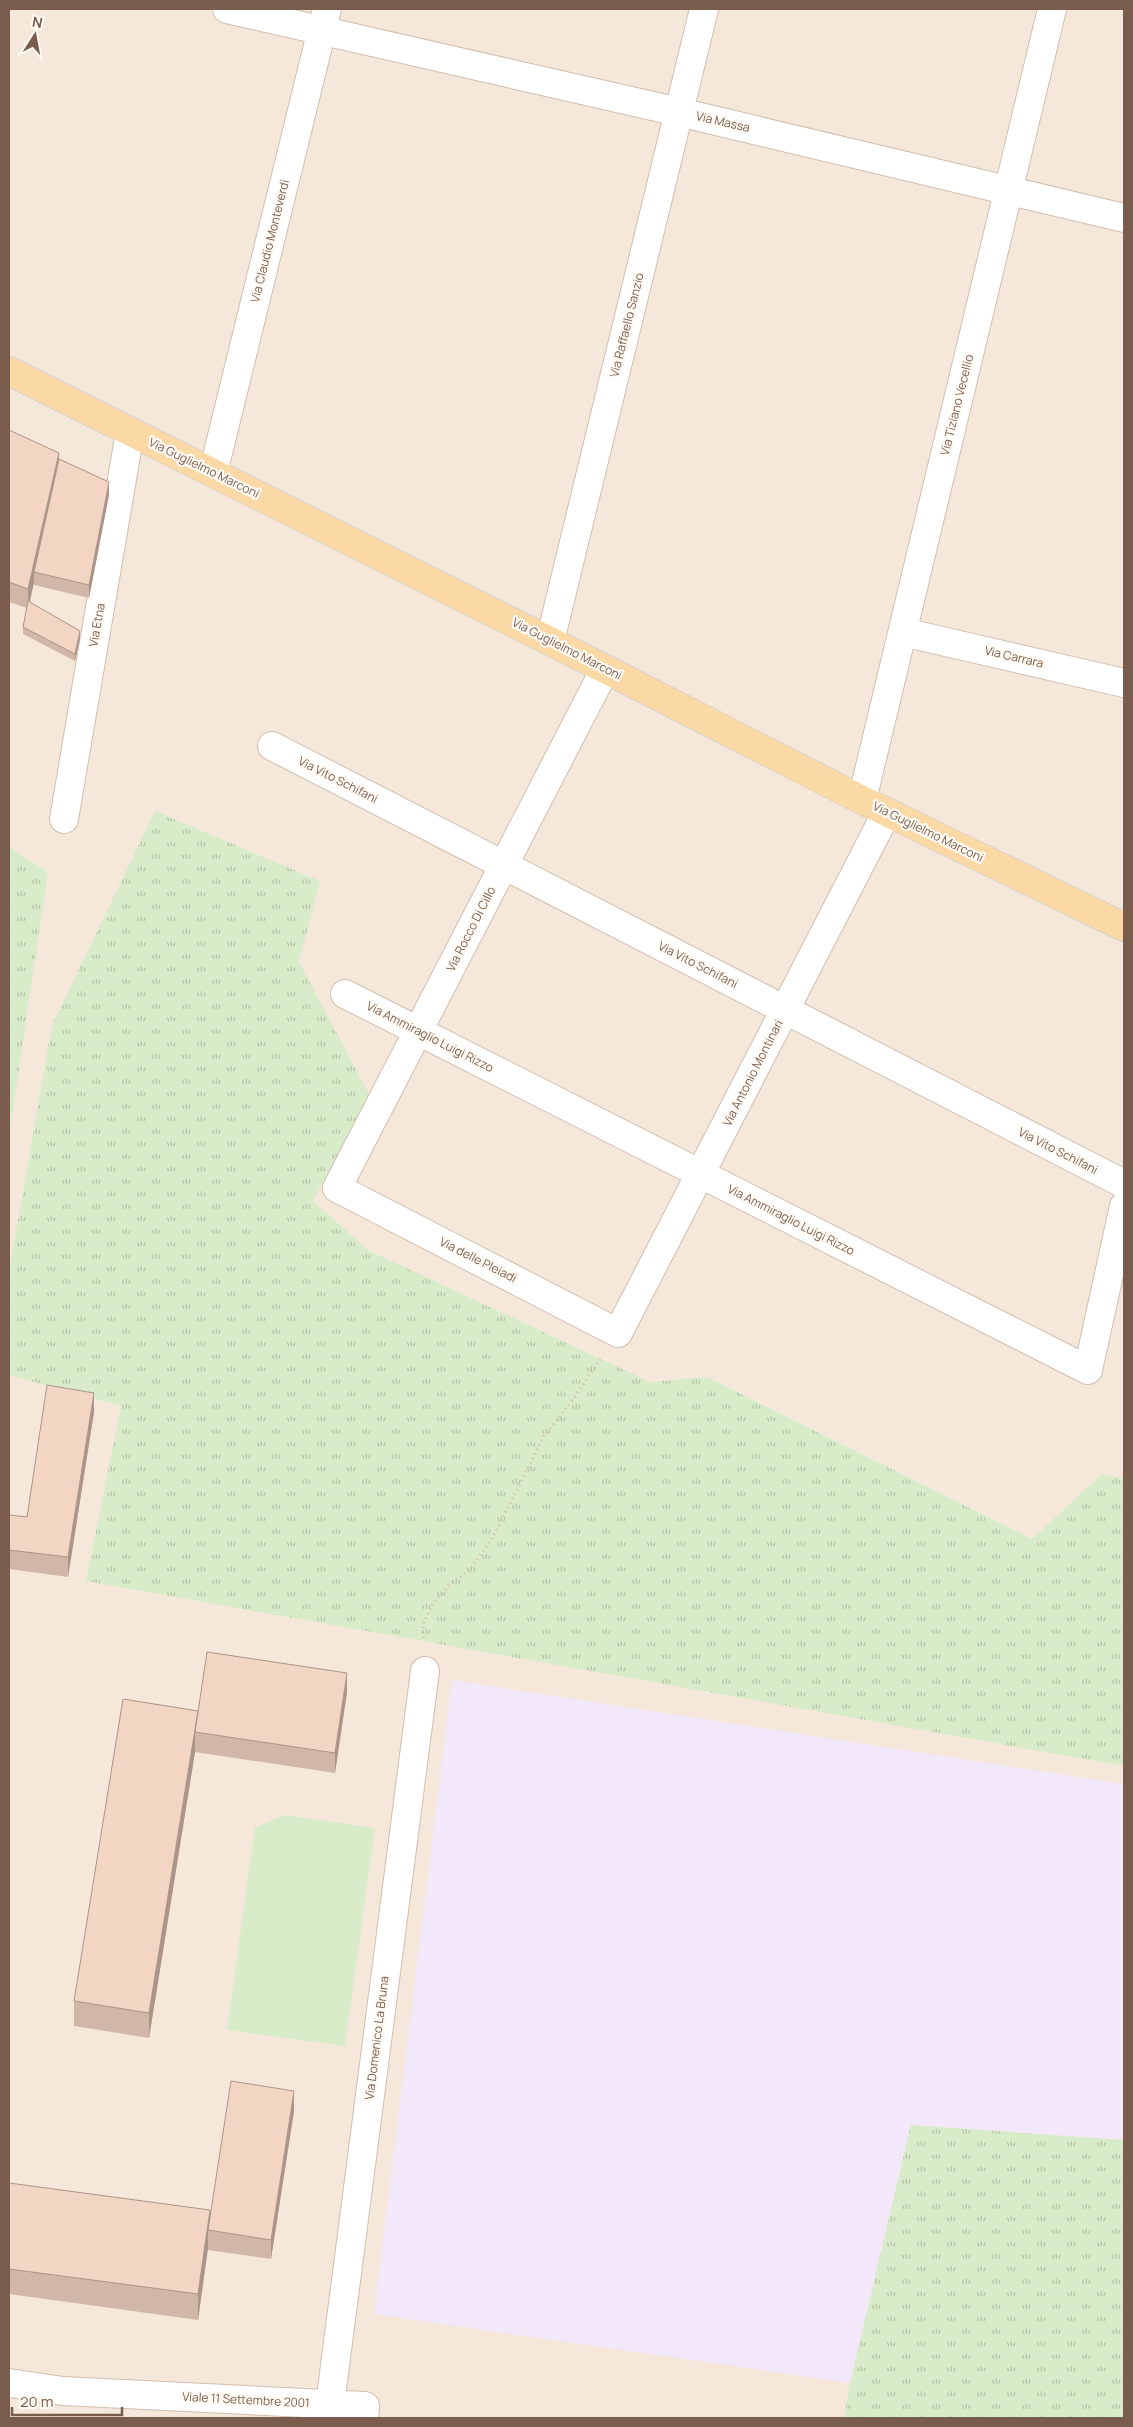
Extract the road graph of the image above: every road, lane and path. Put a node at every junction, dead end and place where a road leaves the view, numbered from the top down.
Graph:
1 (227, 9) edge
2 (704, 9) edge
3 (1052, 9) edge
4 (324, 19) edge
5 (679, 112) junction
6 (1009, 190) junction
7 (1124, 218) edge
8 (9, 371) edge
9 (130, 432) junction
10 (213, 473) junction
11 (903, 632) junction
12 (550, 640) junction
13 (605, 669) junction
14 (1124, 683) edge
15 (272, 746) dead end
16 (862, 800) junction
17 (888, 812) junction
18 (64, 819) dead end
19 (504, 866) junction
20 (1124, 927) edge
21 (345, 994) dead end
22 (785, 1010) junction
23 (418, 1030) junction
24 (701, 1174) junction
25 (1124, 1184) edge
26 (337, 1188) joint
27 (1124, 1206) edge
28 (618, 1333) junction
29 (425, 1672) joint
30 (9, 2383) edge
31 (330, 2404) junction
32 (365, 2412) edge

1 - 4 street, Via Massa
2 - 5 street, Via Raffaello Sanzio
3 - 6 street, Via Tiziano Vecellio
4 - 5 street, Via Massa
4 - 10 street, Via Claudio Monteverdi
5 - 6 street, Via Massa
5 - 12 street, Via Raffaello Sanzio
6 - 7 street, Via Massa
6 - 11 street, Via Tiziano Vecellio
8 - 9 main road, Via Guglielmo Marconi
9 - 10 main road, Via Guglielmo Marconi
9 - 18 street, Via Etna
10 - 12 main road, Via Guglielmo Marconi
11 - 14 street, Via Carrara
11 - 16 street, Via Tiziano Vecellio
12 - 13 main road, Via Guglielmo Marconi
13 - 16 main road, Via Guglielmo Marconi
13 - 19 street, Via Rocco Di Cillo
15 - 19 street, Via Vito Schifani
16 - 17 main road, Via Guglielmo Marconi
17 - 20 main road, Via Guglielmo Marconi
17 - 22 street, Via Antonio Montinari
19 - 22 street, Via Vito Schifani
19 - 23 street, Via Rocco Di Cillo
21 - 23 street, Via Ammiraglio Luigi Rizzo
22 - 24 street, Via Antonio Montinari
22 - 25 street, Via Vito Schifani
23 - 24 street, Via Ammiraglio Luigi Rizzo
23 - 26 street, Via Rocco Di Cillo
24 - 27 street, Via Ammiraglio Luigi Rizzo
24 - 28 street, Via Antonio Montinari
26 - 28 street, Via delle Pleiadi
28 - 29 path
29 - 31 street, Via Domenico La Bruna
30 - 31 street, Viale 11 Settembre 2001
31 - 32 street, Viale 11 Settembre 2001

